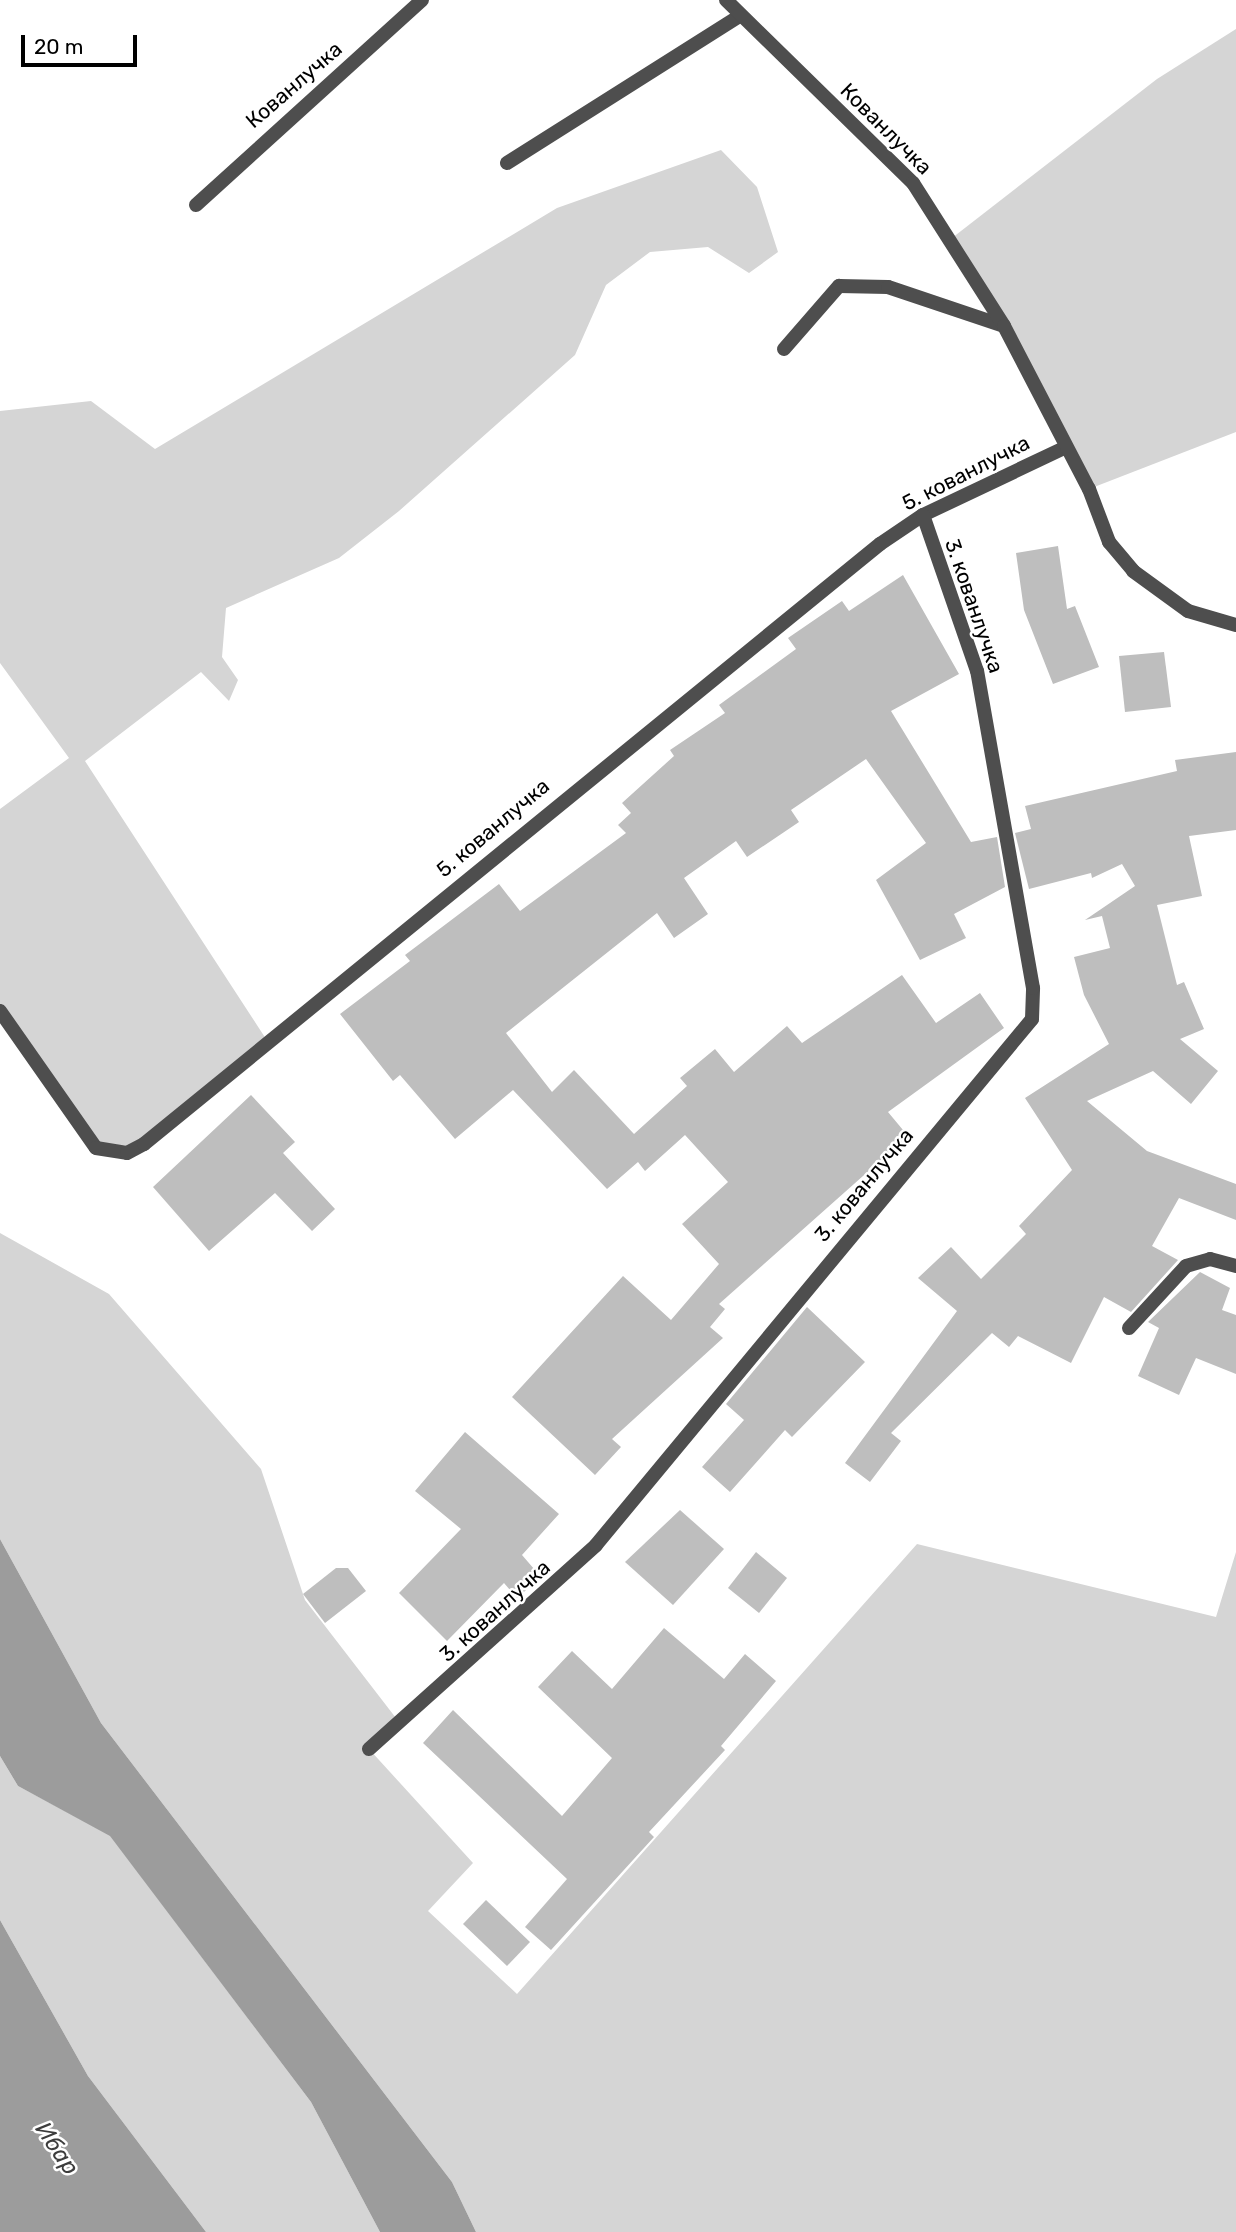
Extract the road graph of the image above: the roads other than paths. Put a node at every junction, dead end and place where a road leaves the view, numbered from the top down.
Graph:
1 (422, 0) edge
2 (726, 0) edge
3 (738, 17) junction
4 (507, 163) dead end
5 (196, 205) dead end
6 (1003, 326) junction
7 (784, 349) dead end
8 (1066, 447) junction
9 (923, 515) junction
10 (1236, 625) edge
11 (0, 1011) edge
12 (1236, 1266) edge
13 (1129, 1328) dead end
14 (369, 1749) dead end

1 - 5 street, Кованлучка
2 - 3 street, Кованлучка
3 - 4 street
3 - 6 street, Кованлучка
6 - 7 street
6 - 8 street, Кованлучка
8 - 9 street, 5. кованлучка
8 - 10 street, Кованлучка
9 - 11 street, 5. кованлучка
9 - 14 street, 3. кованлучка
12 - 13 street

